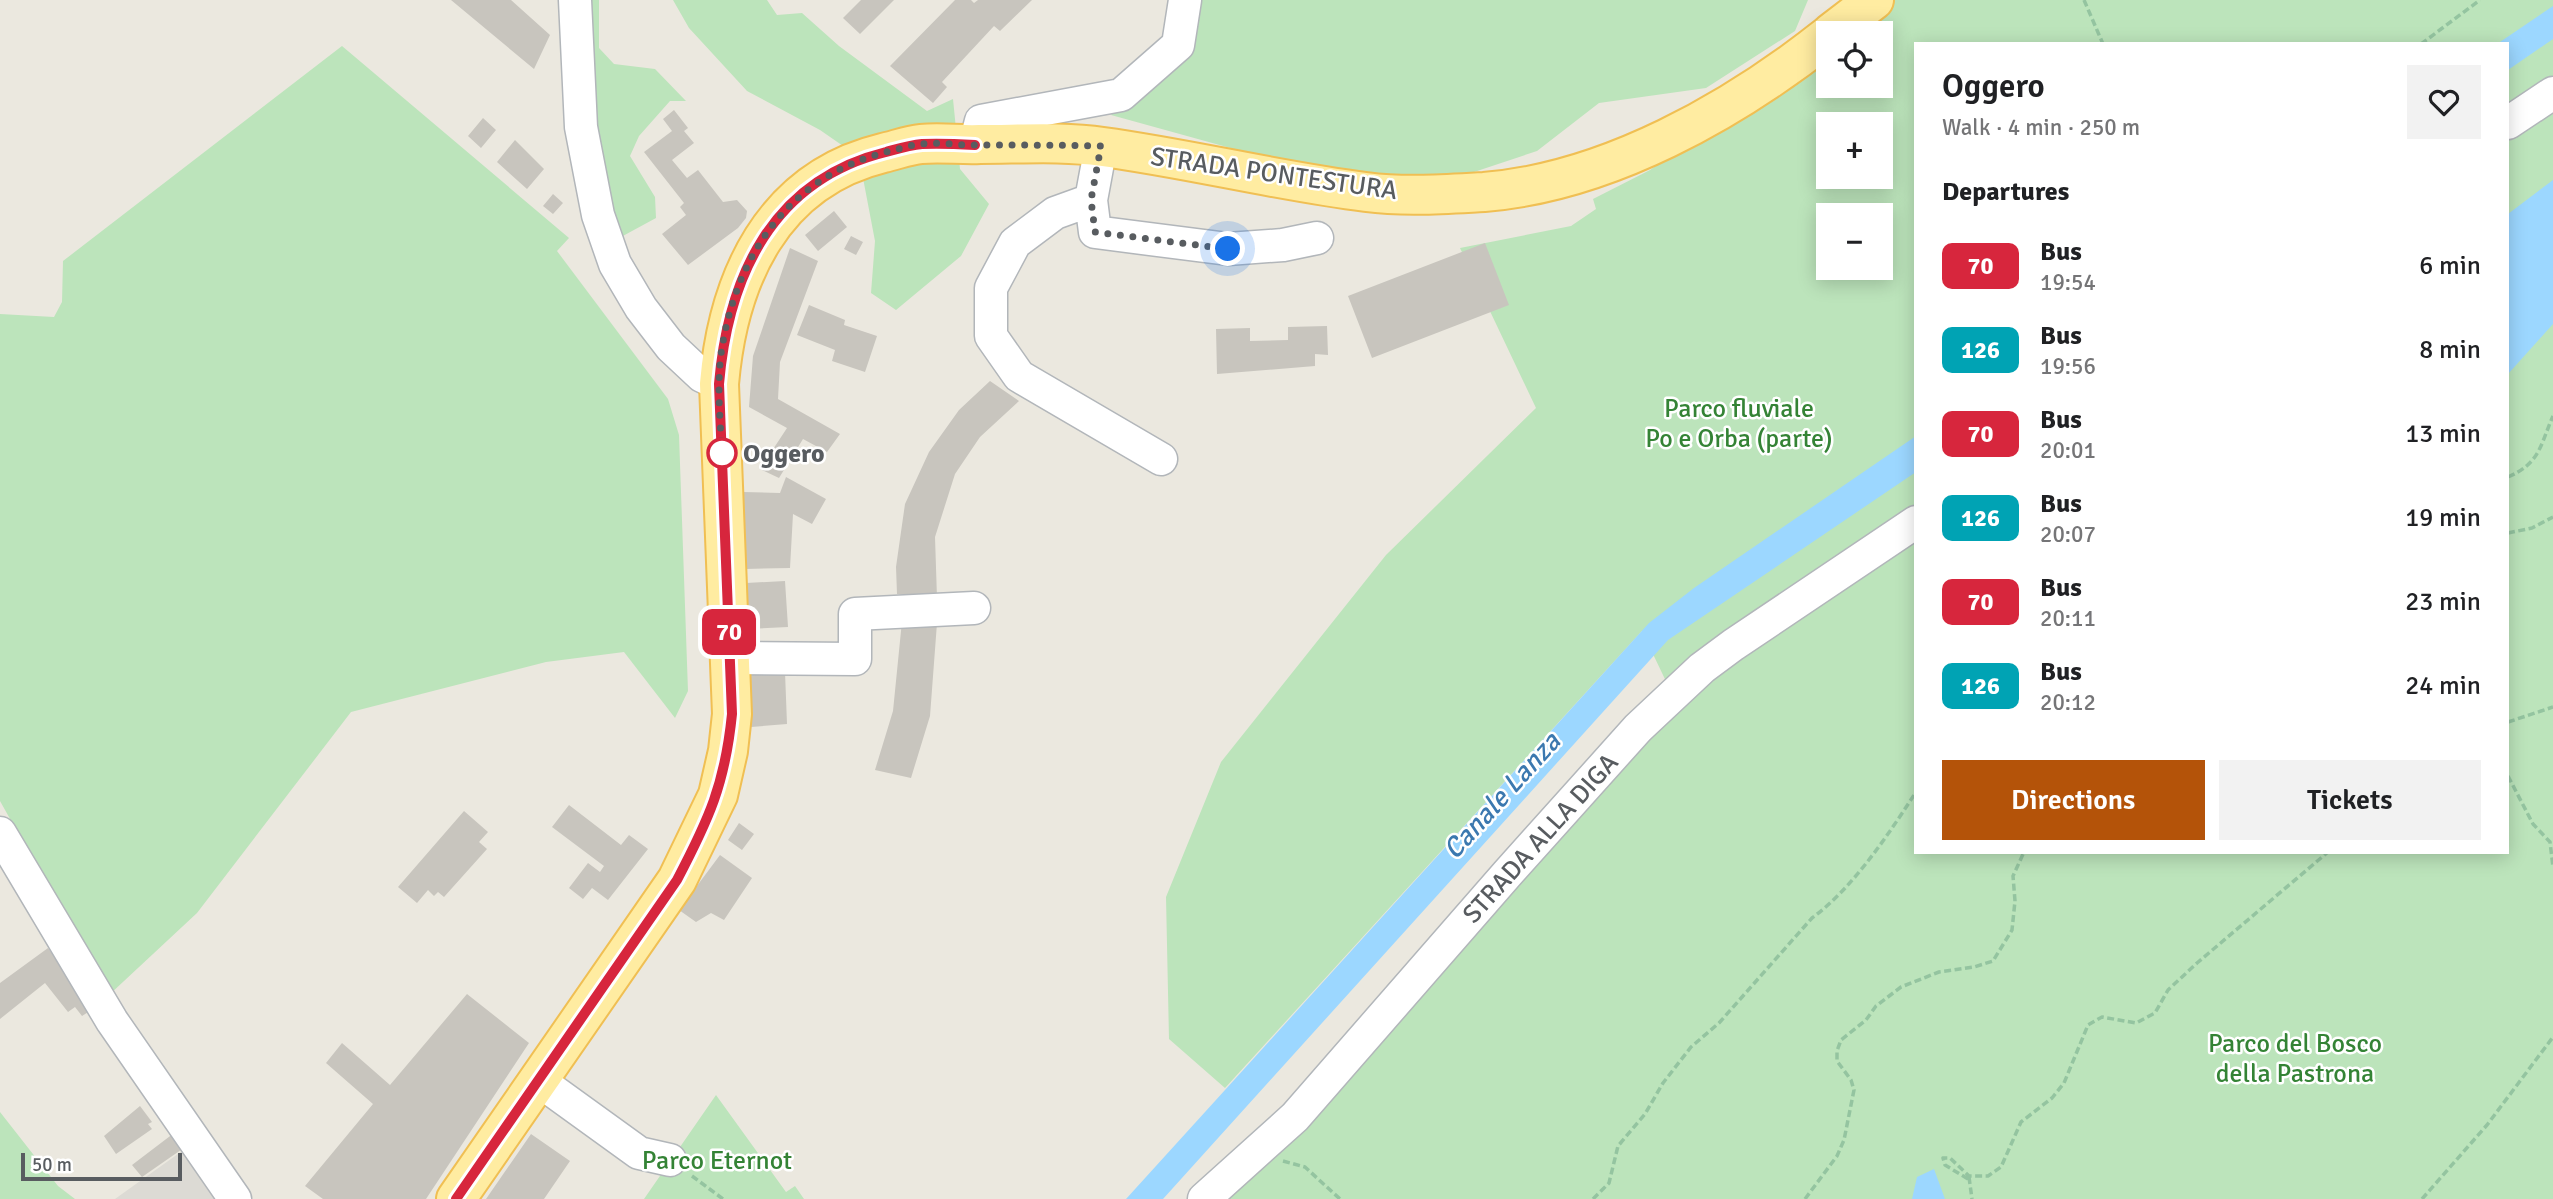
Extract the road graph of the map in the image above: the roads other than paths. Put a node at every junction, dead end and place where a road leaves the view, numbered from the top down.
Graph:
1 (575, 0) edge
2 (1185, 0) edge
3 (1874, 0) edge
4 (1847, 21) edge
5 (1816, 45) edge
6 (2553, 93) edge
7 (2509, 122) edge
8 (975, 145) junction
9 (1101, 146) junction
10 (1091, 200) junction
11 (1317, 238) dead end
12 (719, 384) junction
13 (1161, 459) dead end
14 (1914, 523) edge
15 (974, 608) dead end
16 (730, 658) junction
17 (0, 833) edge
18 (538, 1080) junction
19 (670, 1160) road end
20 (235, 1199) edge
21 (456, 1199) edge
22 (1204, 1199) edge

1 - 12 street
2 - 8 street
3 - 4 main road, STRADA PONTESTURA
5 - 9 main road, STRADA PONTESTURA
6 - 7 street
8 - 9 main road, STRADA PONTESTURA
8 - 12 main road, STRADA PONTESTURA
9 - 10 street
10 - 11 street
10 - 13 street
12 - 16 main road, STRADA PONTESTURA
14 - 22 street, STRADA ALLA DIGA
15 - 16 street
16 - 18 main road, STRADA PONTESTURA
17 - 20 street
18 - 19 street
18 - 21 main road, STRADA PONTESTURA

